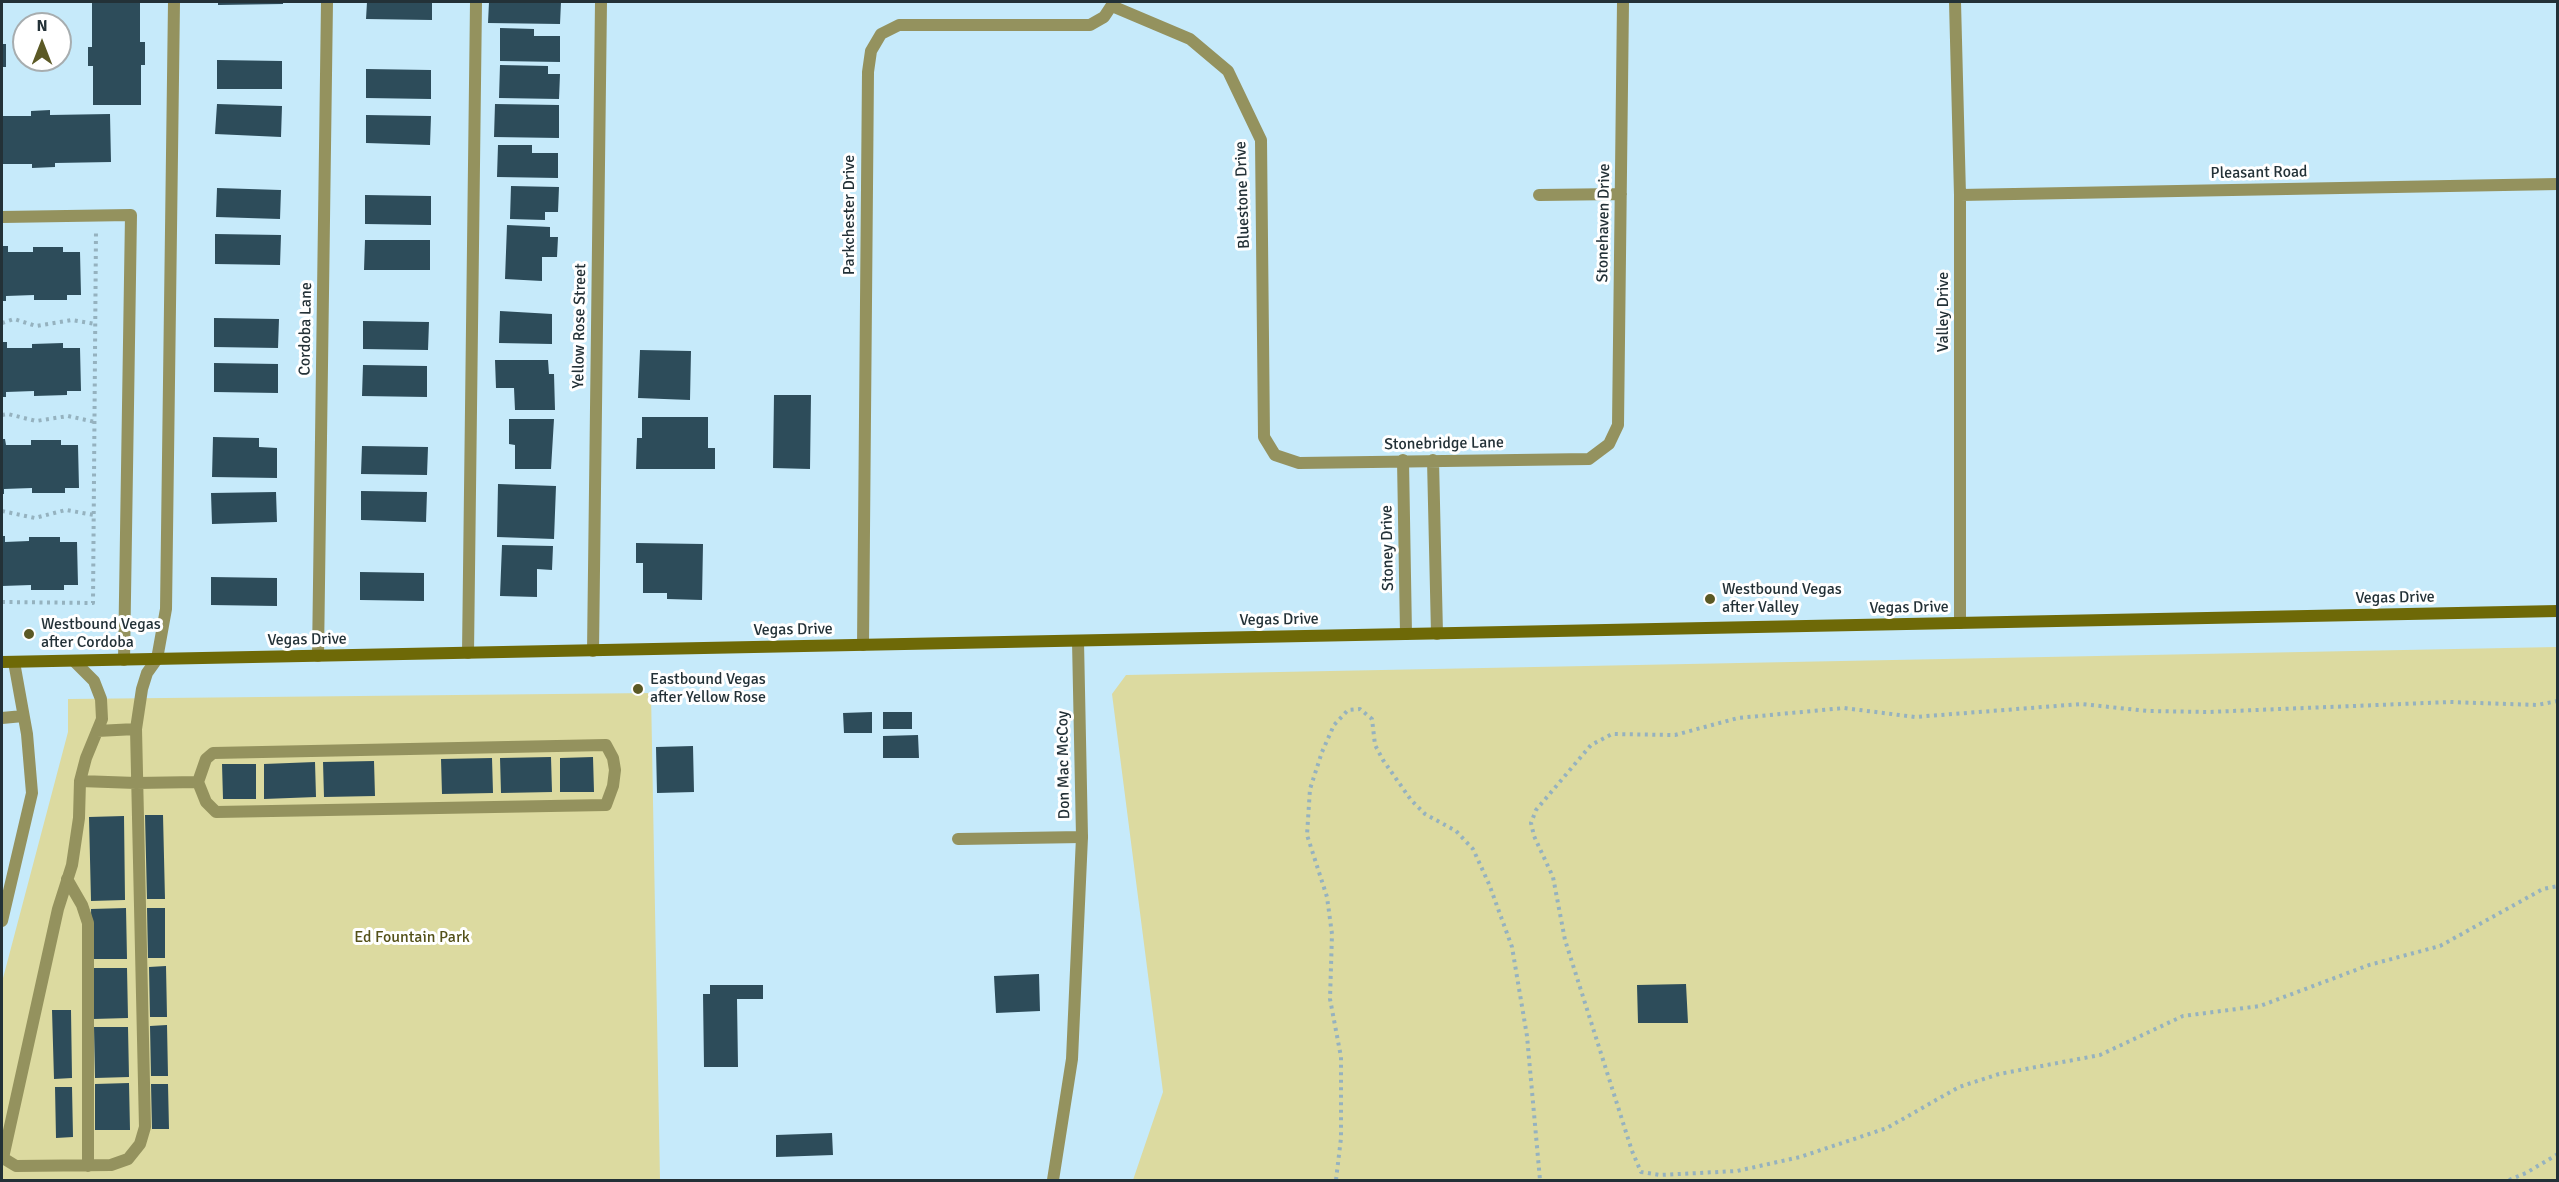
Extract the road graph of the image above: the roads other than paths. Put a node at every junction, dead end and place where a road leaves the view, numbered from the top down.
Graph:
1 (174, 2) edge
2 (327, 2) edge
3 (476, 2) edge
4 (601, 2) edge
5 (1623, 2) edge
6 (1955, 2) edge
7 (1113, 4) edge
8 (2558, 184) edge
9 (1622, 194) junction
10 (1539, 195) dead end
11 (1960, 195) junction
12 (2, 217) edge
13 (1609, 444) joint
14 (1275, 455) joint
15 (1403, 460) junction
16 (1433, 460) junction
17 (2558, 611) edge
18 (1960, 623) junction
19 (1406, 634) junction
20 (1437, 634) junction
21 (1078, 641) junction
22 (863, 645) junction
23 (592, 651) junction
24 (468, 653) junction
25 (318, 656) junction
26 (157, 659) junction
27 (124, 660) junction
28 (74, 661) junction
29 (8, 662) edge
30 (23, 716) junction
31 (2, 718) edge
32 (136, 729) junction
33 (97, 731) junction
34 (80, 780) junction
35 (198, 782) junction
36 (136, 783) junction
37 (1082, 837) junction
38 (958, 839) dead end
39 (67, 879) junction
40 (2, 921) edge
41 (88, 1166) junction
42 (1053, 1180) edge

1 - 26 street
2 - 25 street, Cordoba Lane
3 - 24 street
4 - 23 street, Yellow Rose Street
5 - 9 street, Stonehaven Drive
6 - 11 street, Valley Drive
7 - 14 street, Bluestone Drive
7 - 22 street, Parkchester Drive
8 - 11 street, Pleasant Road
9 - 10 street
9 - 13 street, Stonehaven Drive
11 - 18 street, Valley Drive
12 - 27 street
13 - 16 street, Stonebridge Lane
14 - 15 street, Stonebridge Lane
15 - 16 street, Stonebridge Lane
15 - 19 street, Stoney Drive
16 - 20 street
17 - 18 main road, Vegas Drive
18 - 20 main road, Vegas Drive
19 - 20 main road, Vegas Drive
19 - 21 main road, Vegas Drive
21 - 22 main road, Vegas Drive
21 - 37 street, Don Mac McCoy
22 - 23 main road, Vegas Drive
23 - 24 main road, Vegas Drive
24 - 25 main road, Vegas Drive
25 - 26 main road, Vegas Drive
26 - 27 main road, Vegas Drive
26 - 32 street
27 - 28 main road, Vegas Drive
28 - 29 main road, Vegas Drive
28 - 33 street
29 - 30 street
30 - 31 street
30 - 40 street
32 - 33 street
32 - 36 street
33 - 34 street
34 - 36 street
34 - 39 street
35 - 35 street
35 - 36 street
36 - 41 street
37 - 38 street, Don Mac McCoy
37 - 42 street
39 - 41 street
39 - 41 street

